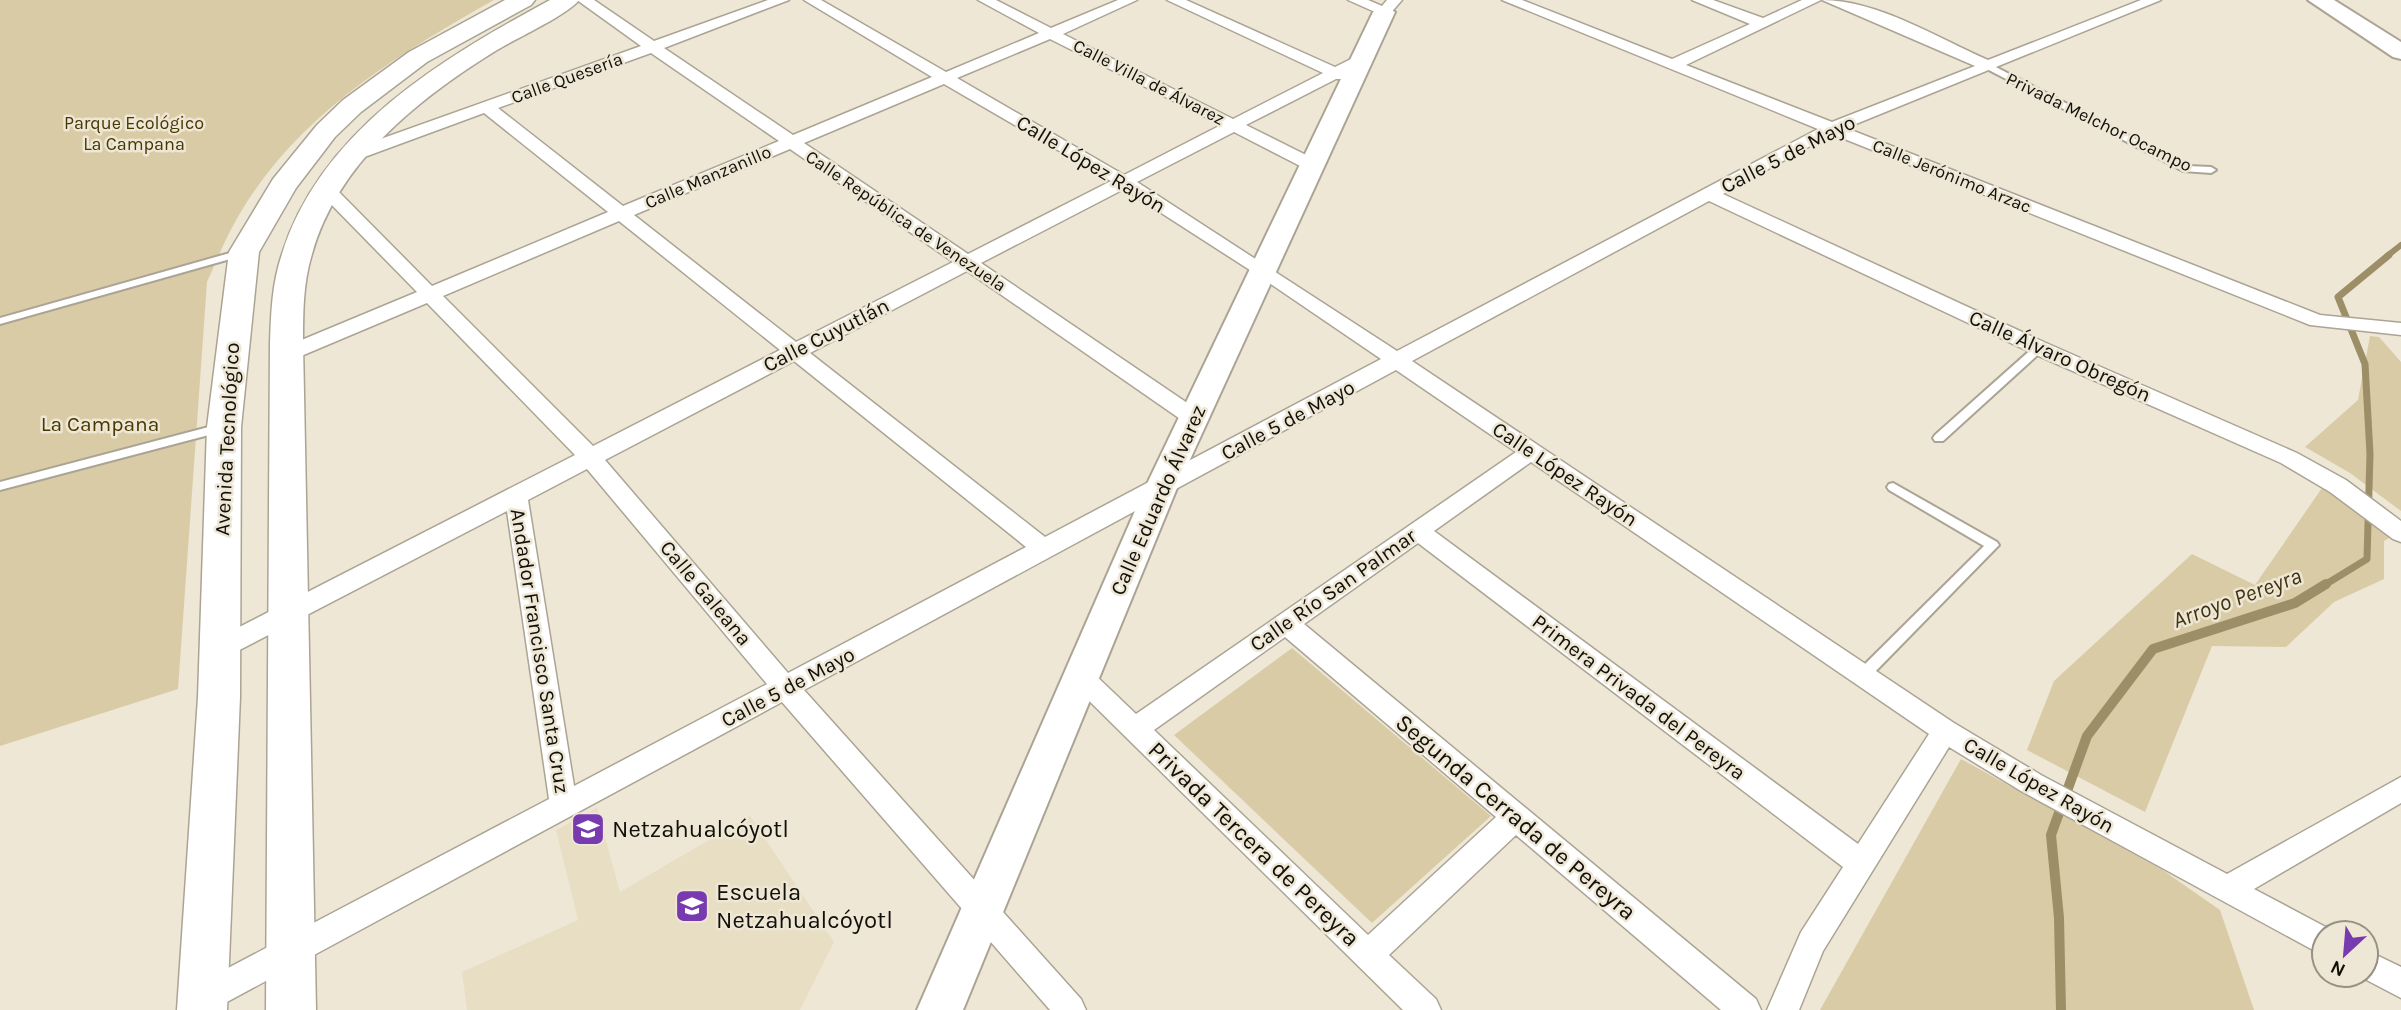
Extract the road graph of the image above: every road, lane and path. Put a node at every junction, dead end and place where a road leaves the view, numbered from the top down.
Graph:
1 (523, 0) edge
2 (567, 0) edge
3 (584, 0) edge
4 (782, 0) edge
5 (811, 0) edge
6 (985, 0) edge
7 (1130, 0) edge
8 (1174, 0) edge
9 (1356, 0) edge
10 (1509, 0) edge
11 (1563, 0) edge
12 (1699, 0) edge
13 (1814, 0) edge
14 (1829, 0) edge
15 (2154, 0) edge
16 (2319, 0) edge
17 (1390, 6) edge
18 (1546, 15) junction
19 (1763, 23) junction
20 (1051, 33) junction
21 (652, 47) junction
22 (2401, 52) edge
23 (1672, 65) junction
24 (1988, 66) junction
25 (1350, 70) junction
26 (948, 77) junction
27 (487, 107) junction
28 (1234, 125) junction
29 (1832, 128) junction
30 (791, 142) junction
31 (352, 155) junction
32 (1312, 164) junction
33 (2211, 170) dead end
34 (1124, 182) junction
35 (327, 190) junction
36 (1709, 194) junction
37 (621, 214) junction
38 (244, 252) junction
39 (967, 262) junction
40 (1263, 270) junction
41 (428, 295) junction
42 (0, 321) edge
43 (2394, 328) edge
44 (2039, 348) junction
45 (795, 352) junction
46 (287, 355) junction
47 (1398, 361) junction
48 (1194, 418) junction
49 (224, 427) junction
50 (1939, 438) dead end
51 (1531, 451) junction
52 (590, 457) junction
53 (0, 486) edge
54 (1893, 487) dead end
55 (1161, 488) junction
56 (516, 496) junction
57 (1418, 531) junction
58 (2401, 533) edge
59 (1045, 550) junction
60 (291, 612) junction
61 (1286, 623) junction
62 (219, 649) junction
63 (1863, 676) junction
64 (1082, 678) junction
65 (786, 688) junction
66 (1135, 729) junction
67 (1945, 731) junction
68 (2401, 789) edge
69 (564, 807) junction
70 (1516, 817) junction
71 (1859, 863) junction
72 (2228, 889) junction
73 (983, 908) junction
74 (2310, 934) edge
75 (290, 954) junction
76 (1368, 955) junction
77 (2380, 972) edge
78 (2401, 983) edge
79 (202, 1004) edge
80 (291, 1010) edge
81 (940, 1010) edge
82 (1070, 1010) edge
83 (1425, 1010) edge
84 (1745, 1010) edge
85 (1783, 1010) edge

1 - 38 main road, Avenida Tecnológico
2 - 31 main road
3 - 21 street, Calle República de Venezuela
4 - 21 street, Calle Quesería
5 - 26 street, Calle López Rayón
6 - 20 street, Calle Villa de Álvarez
7 - 20 street, Calle Manzanillo
8 - 25 street
9 - 17 street
10 - 18 street, Calle Jerónimo Arzac
11 - 18 street
12 - 19 street
13 - 19 street
14 - 24 street
15 - 24 street, Calle 5 de Mayo
16 - 22 street
17 - 25 street, Calle Eduardo Álvarez
18 - 23 street, Calle Jerónimo Arzac
19 - 23 street
20 - 26 street, Calle Manzanillo
20 - 28 street, Calle Villa de Álvarez
21 - 27 street, Calle Quesería
21 - 30 street, Calle República de Venezuela
23 - 29 street, Calle Jerónimo Arzac
24 - 29 street, Calle 5 de Mayo
24 - 33 lane, Privada Melchor Ocampo
25 - 28 street, Calle Cuyutlán
25 - 32 street, Calle Eduardo Álvarez
26 - 30 street, Calle Manzanillo
26 - 34 street, Calle López Rayón
27 - 31 street, Calle Quesería
27 - 37 street
28 - 32 street, Calle Villa de Álvarez
28 - 34 street, Calle Cuyutlán
29 - 36 street, Calle 5 de Mayo
29 - 43 street, Calle Jerónimo Arzac
30 - 37 street, Calle Manzanillo
30 - 39 street, Calle República de Venezuela
31 - 35 main road
32 - 40 street, Calle Eduardo Álvarez
34 - 39 street, Calle Cuyutlán
34 - 40 street, Calle López Rayón
35 - 41 street, Calle Galeana
35 - 46 main road
36 - 44 street, Calle Álvaro Obregón
36 - 47 street, Calle 5 de Mayo
37 - 41 street, Calle Manzanillo
37 - 45 street
38 - 42 lane
38 - 49 main road, Avenida Tecnológico
39 - 45 street, Calle Cuyutlán
39 - 48 street, Calle República de Venezuela
40 - 47 street, Calle López Rayón
40 - 48 street, Calle Eduardo Álvarez
41 - 46 street, Calle Manzanillo
41 - 52 street, Calle Galeana
44 - 50 lane
44 - 58 street, Calle Álvaro Obregón
45 - 52 street, Calle Cuyutlán
45 - 59 street
46 - 60 main road
47 - 51 street, Calle López Rayón
47 - 55 street, Calle 5 de Mayo
48 - 55 street, Calle Eduardo Álvarez
49 - 53 lane
49 - 62 main road, Avenida Tecnológico
51 - 57 street, Calle Río San Palmar
51 - 63 street, Calle López Rayón
52 - 56 street, Calle Cuyutlán
52 - 65 street, Calle Galeana
54 - 63 lane
55 - 59 street, Calle 5 de Mayo
55 - 64 street, Calle Eduardo Álvarez
56 - 60 street, Calle Cuyutlán
56 - 69 street, Andador Francisco Santa Cruz
57 - 61 street, Calle Río San Palmar
57 - 71 street, Primera Privada del Pereyra
59 - 65 street, Calle 5 de Mayo
60 - 62 street, Calle Cuyutlán
60 - 75 main road
61 - 66 street, Calle Río San Palmar
61 - 70 street, Segunda Cerrada de Pereyra
62 - 79 main road, Avenida Tecnológico
63 - 67 street, Calle López Rayón
64 - 66 street, Privada Tercera de Pereyra
64 - 73 street, Calle Eduardo Álvarez
65 - 69 street, Calle 5 de Mayo
65 - 73 street, Calle Galeana
66 - 76 street, Privada Tercera de Pereyra
67 - 71 street
67 - 72 street, Calle López Rayón
68 - 72 street
69 - 75 street, Calle 5 de Mayo
70 - 76 street
70 - 84 street, Segunda Cerrada de Pereyra
71 - 85 street
72 - 74 street, Calle López Rayón
73 - 81 street, Calle Eduardo Álvarez
73 - 82 street, Calle Galeana
75 - 79 street, Calle 5 de Mayo
75 - 80 main road
76 - 83 street, Privada Tercera de Pereyra
77 - 78 street

